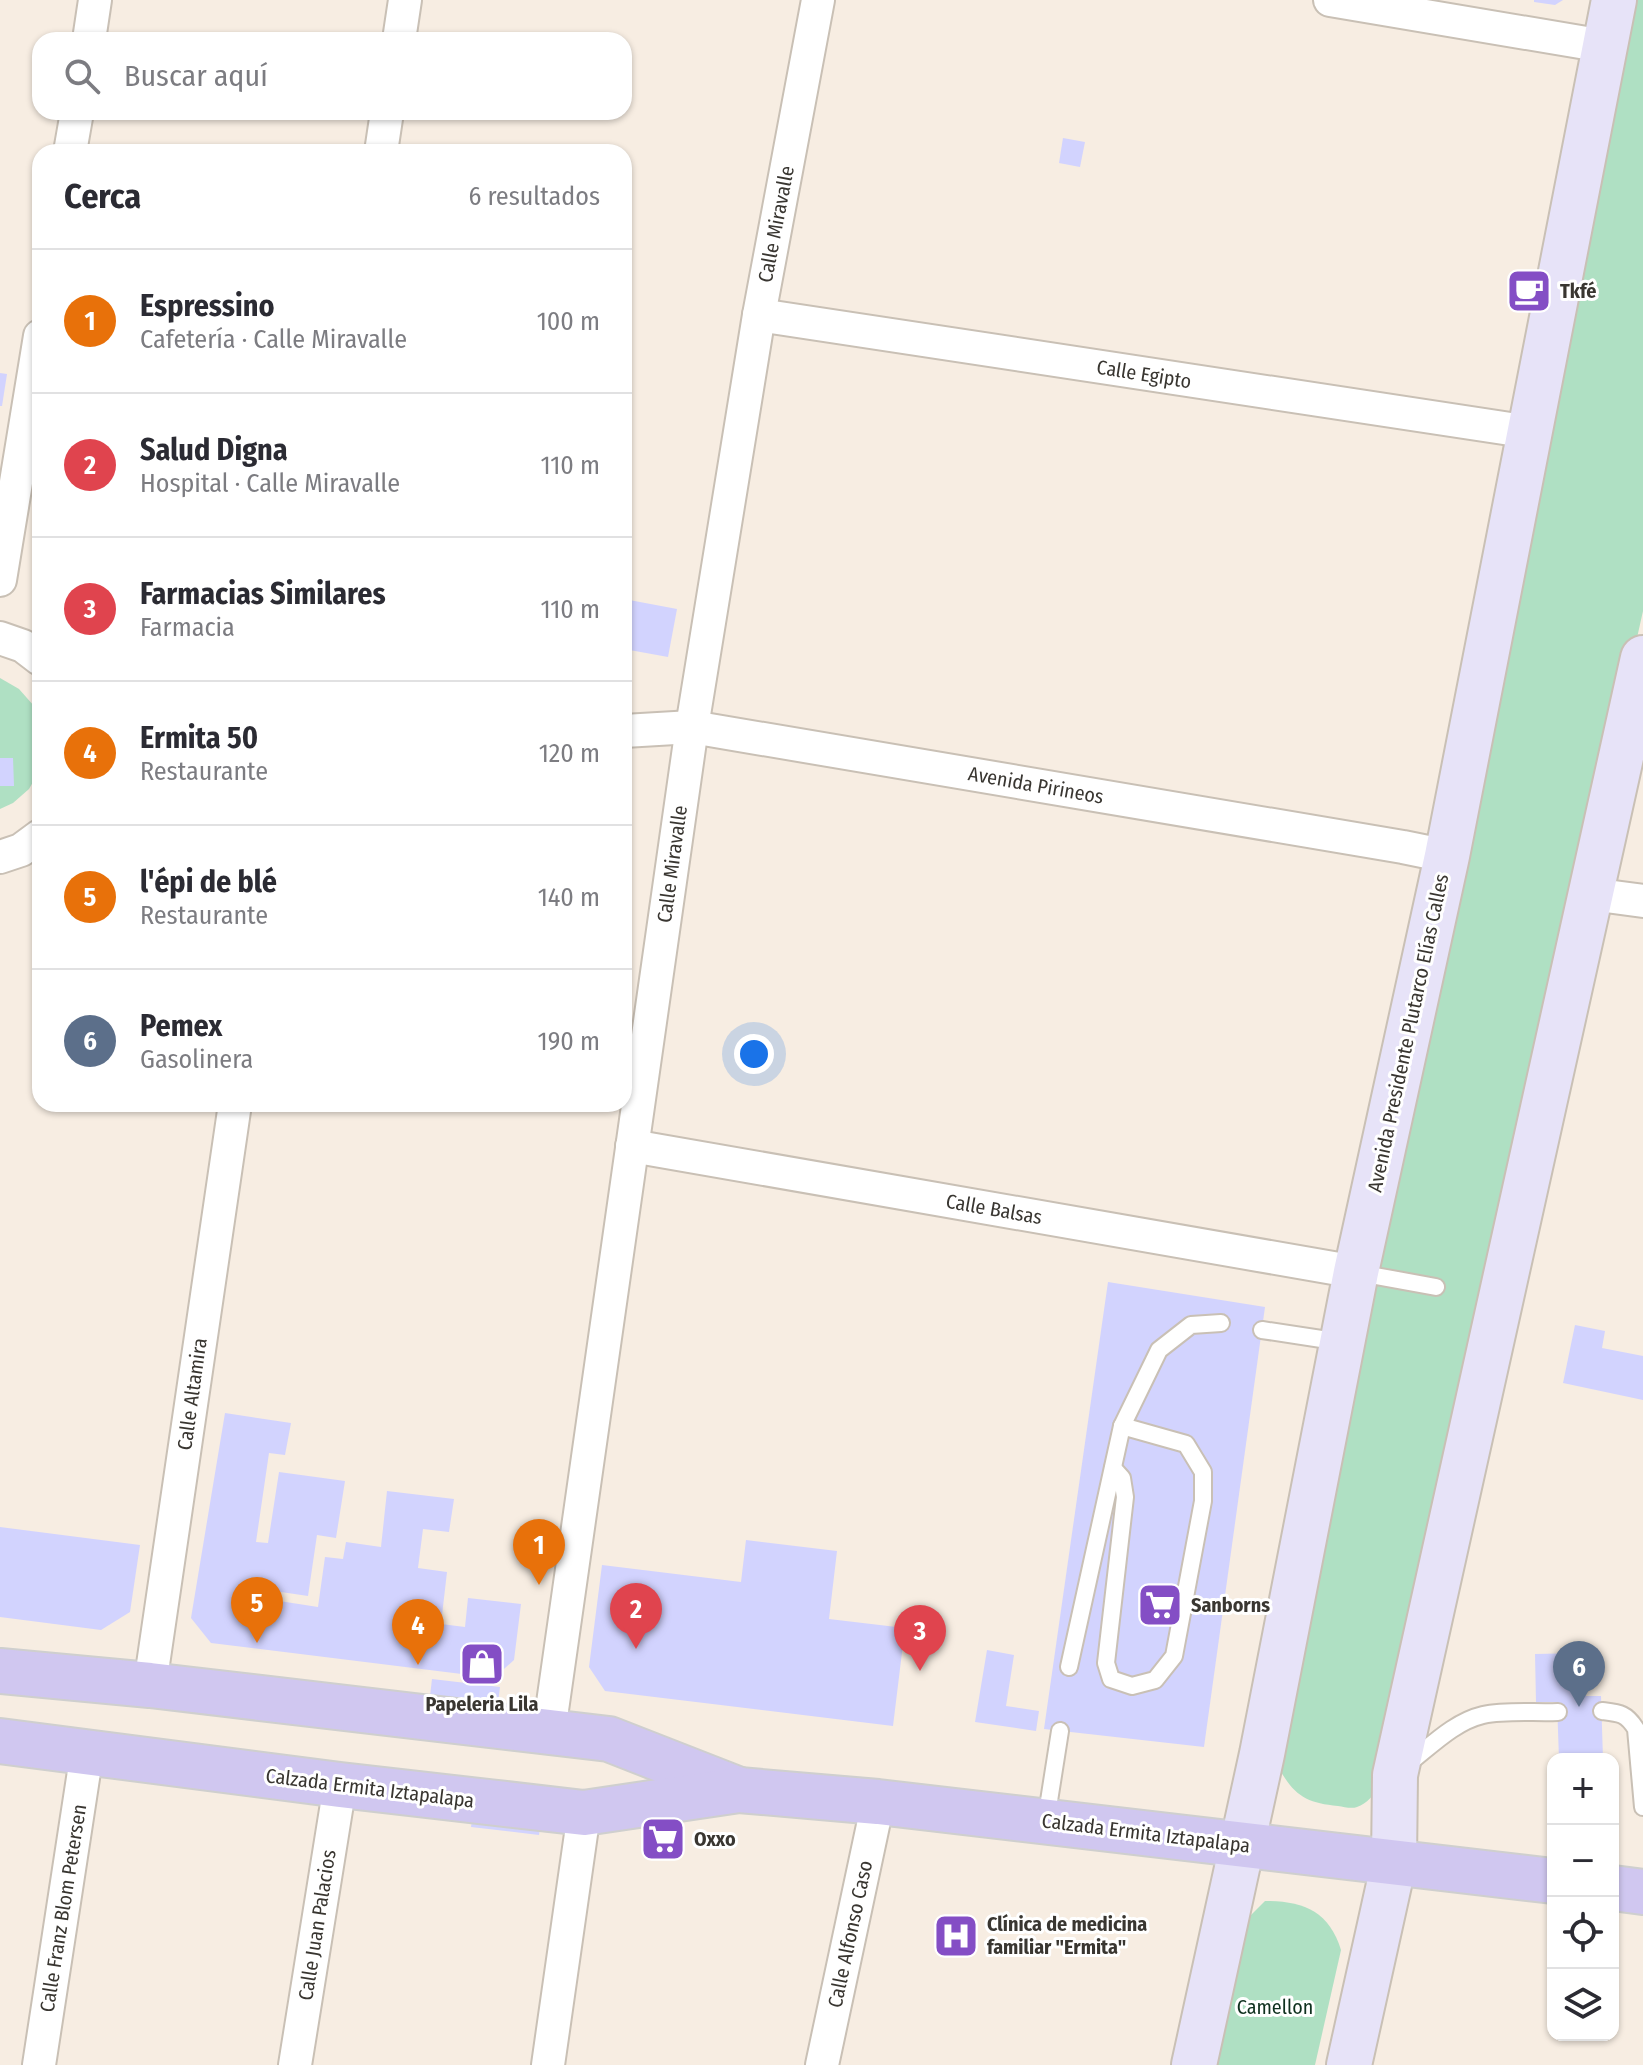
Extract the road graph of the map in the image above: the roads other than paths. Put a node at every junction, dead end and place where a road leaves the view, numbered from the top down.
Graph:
1 (95, 0) edge
2 (405, 0) edge
3 (818, 0) edge
4 (1330, 0) edge
5 (1614, 0) edge
6 (90, 32) edge
7 (400, 32) edge
8 (1604, 46) junction
9 (76, 120) edge
10 (386, 120) edge
11 (71, 144) edge
12 (382, 144) edge
13 (759, 315) junction
14 (32, 385) edge
15 (1530, 432) junction
16 (0, 580) edge
17 (0, 638) edge
18 (32, 653) edge
19 (1643, 658) edge
20 (692, 727) junction
21 (632, 731) edge
22 (32, 842) edge
23 (1447, 856) junction
24 (0, 857) edge
25 (1591, 894) junction
26 (1643, 901) edge
27 (234, 1112) edge
28 (632, 1146) junction
29 (1356, 1272) junction
30 (1436, 1287) dead end
31 (1221, 1323) dead end
32 (1262, 1330) dead end
33 (1343, 1342) junction
34 (1122, 1426) junction
35 (1113, 1468) junction
36 (0, 1646) edge
37 (1069, 1667) dead end
38 (0, 1671) edge
39 (46, 1674) junction
40 (150, 1685) junction
41 (1602, 1711) dead end
42 (1558, 1712) dead end
43 (549, 1731) junction
44 (1060, 1731) dead end
45 (0, 1741) edge
46 (87, 1752) junction
47 (1395, 1775) junction
48 (340, 1785) junction
49 (739, 1790) junction
50 (878, 1802) junction
51 (1643, 1807) edge
52 (584, 1813) junction
53 (1046, 1821) junction
54 (1243, 1844) junction
55 (1394, 1862) junction
56 (1547, 1880) edge
57 (1619, 1889) edge
58 (1643, 1892) edge
59 (39, 2065) edge
60 (295, 2065) edge
61 (548, 2065) edge
62 (822, 2065) edge
63 (1194, 2065) edge
64 (1349, 2065) edge

1 - 6 street
2 - 7 street
3 - 13 street, Calle Miravalle
4 - 8 street
5 - 8 main road, Avenida Presidente Plutarco Elías Calles
8 - 15 main road, Avenida Presidente Plutarco Elías Calles
9 - 11 street
10 - 12 street
13 - 15 street, Calle Egipto
13 - 20 street, Calle Miravalle
14 - 16 street
15 - 23 main road, Avenida Presidente Plutarco Elías Calles
17 - 18 street
19 - 25 main road
20 - 21 street, Avenida Pirineos
20 - 23 street, Avenida Pirineos
20 - 28 street, Calle Miravalle
22 - 24 street
23 - 29 main road, Avenida Presidente Plutarco Elías Calles
25 - 26 street
25 - 47 main road
27 - 40 street, Calle Altamira
28 - 29 street, Calle Balsas
28 - 43 street, Calle Miravalle
29 - 30 lane
29 - 33 main road, Avenida Presidente Plutarco Elías Calles
31 - 34 lane
32 - 33 lane
33 - 54 main road, Avenida Presidente Plutarco Elías Calles
34 - 35 lane
34 - 35 lane
35 - 37 lane
36 - 39 street, Calzada Ermita Iztapalapa
38 - 39 main road, Calzada Ermita Iztapalapa
39 - 40 main road, Calzada Ermita Iztapalapa
40 - 43 main road, Calzada Ermita Iztapalapa
41 - 51 lane
42 - 47 lane
43 - 49 main road, Calzada Ermita Iztapalapa
44 - 53 lane
45 - 46 main road, Calzada Ermita Iztapalapa
46 - 48 main road, Calzada Ermita Iztapalapa
46 - 59 street, Calle Franz Blom Petersen
47 - 55 main road
48 - 52 main road, Calzada Ermita Iztapalapa
48 - 60 street, Calle Juan Palacios
49 - 50 main road, Calzada Ermita Iztapalapa
49 - 52 main road, Calzada Ermita Iztapalapa
50 - 53 main road, Calzada Ermita Iztapalapa
50 - 62 street, Calle Alfonso Caso
52 - 61 street
53 - 54 main road, Calzada Ermita Iztapalapa
54 - 55 main road, Calzada Ermita Iztapalapa
54 - 63 main road, Avenida Presidente Plutarco Elías Calles
55 - 56 main road, Calzada Ermita Iztapalapa
55 - 64 main road
57 - 58 main road

